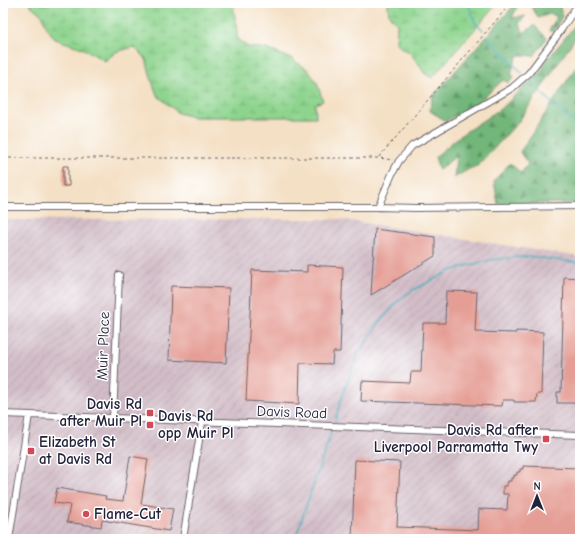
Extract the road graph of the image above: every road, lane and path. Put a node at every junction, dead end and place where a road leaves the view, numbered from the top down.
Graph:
1 (512, 3) edge
2 (579, 3) edge
3 (3, 158) edge
4 (379, 158) junction
5 (400, 161) junction
6 (580, 206) edge
7 (3, 207) edge
8 (378, 207) junction
9 (119, 275) dead end
10 (3, 414) edge
11 (29, 416) junction
12 (113, 418) junction
13 (202, 422) junction
14 (580, 435) edge
15 (9, 539) edge
16 (183, 539) edge

1 - 4 path
2 - 5 street
3 - 4 path
4 - 5 path
5 - 8 street
6 - 8 street
7 - 8 street
9 - 12 street, Muir Place
10 - 11 street, Davis Road
11 - 12 street, Davis Road
11 - 15 street
12 - 13 street, Davis Road
13 - 14 street, Davis Road
13 - 16 street

